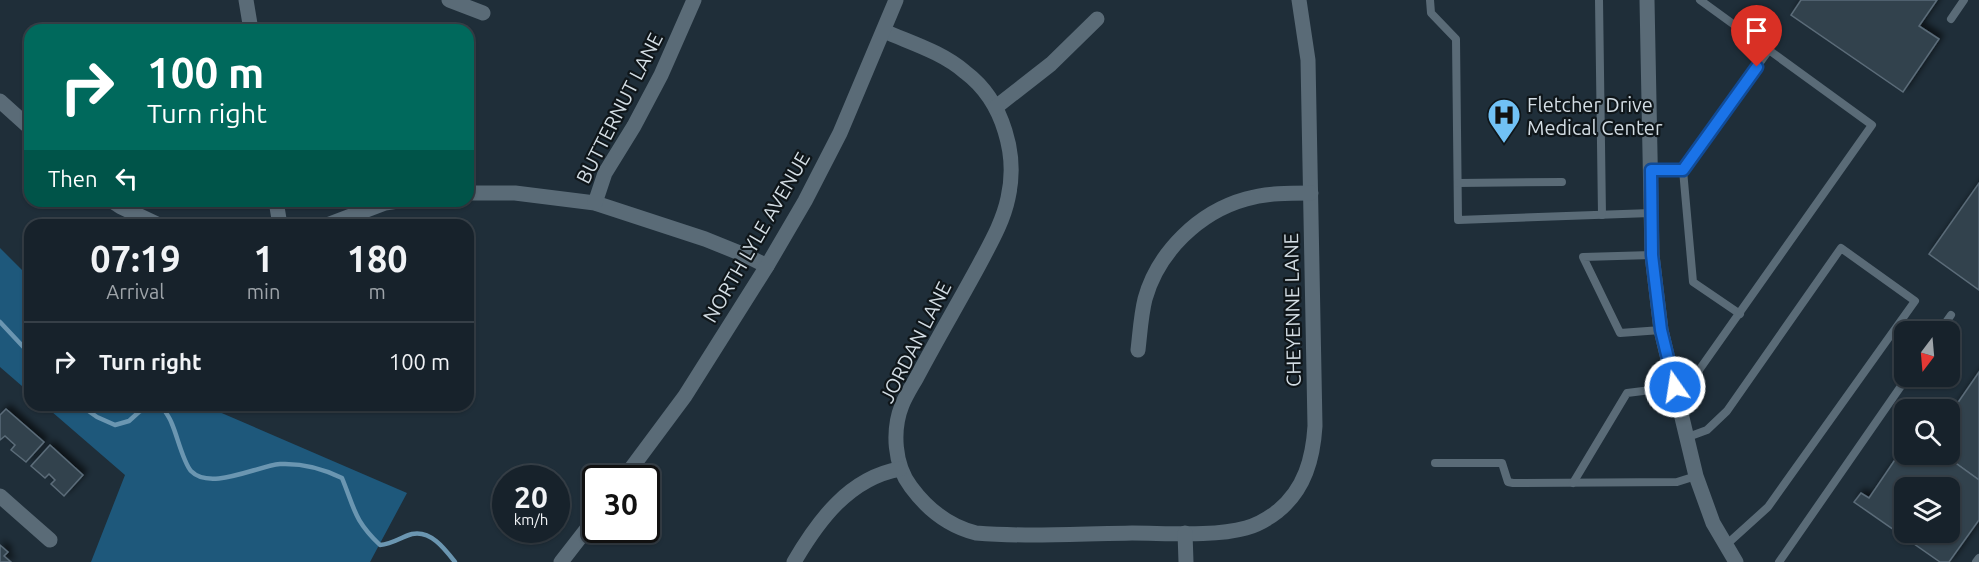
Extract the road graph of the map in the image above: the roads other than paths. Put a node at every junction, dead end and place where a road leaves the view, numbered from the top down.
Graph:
1 (246, 0) edge
2 (449, 0) edge
3 (694, 0) edge
4 (896, 0) edge
5 (1299, 0) edge
6 (1430, 0) edge
7 (1599, 0) edge
8 (1647, 0) edge
9 (1700, 0) edge
10 (1964, 0) edge
11 (483, 13) dead end
12 (1097, 19) dead end
13 (1951, 19) dead end
14 (250, 24) edge
15 (884, 31) junction
16 (1769, 50) junction
17 (0, 101) edge
18 (996, 107) junction
19 (24, 123) edge
20 (1651, 170) junction
21 (1683, 170) junction
22 (1562, 182) dead end
23 (1458, 183) junction
24 (1311, 193) junction
25 (474, 194) edge
26 (595, 202) junction
27 (121, 207) edge
28 (375, 207) edge
29 (1651, 213) junction
30 (1602, 215) junction
31 (146, 219) edge
32 (343, 219) edge
33 (1652, 255) junction
34 (767, 266) junction
35 (1740, 314) junction
36 (1951, 315) dead end
37 (1947, 321) edge
38 (1661, 330) junction
39 (1138, 350) dead end
40 (1675, 387) junction
41 (1900, 387) edge
42 (1688, 437) junction
43 (1435, 463) dead end
44 (634, 465) edge
45 (900, 469) junction
46 (1696, 476) junction
47 (1573, 483) junction
48 (0, 496) edge
49 (1185, 533) junction
50 (582, 535) edge
51 (50, 540) dead end
52 (1726, 545) junction
53 (1979, 558) edge
54 (561, 562) edge
55 (794, 562) edge
56 (1186, 562) edge
57 (1736, 562) edge
58 (1779, 562) edge
59 (1976, 562) edge

1 - 14 street
2 - 11 street
3 - 26 street, BUTTERNUT LANE
4 - 15 street, NORTH LYLE AVENUE
5 - 24 street, CHEYENNE LANE
6 - 23 lane
7 - 30 lane
8 - 20 street
9 - 16 lane
10 - 13 lane
12 - 18 street
15 - 18 street, JORDAN LANE
15 - 34 street, NORTH LYLE AVENUE
16 - 21 lane
16 - 35 lane
17 - 19 street
18 - 45 street, JORDAN LANE
20 - 21 lane
20 - 29 street
21 - 35 lane
22 - 23 lane
23 - 30 lane
24 - 39 street
24 - 49 street, CHEYENNE LANE
25 - 26 street
26 - 34 street
27 - 31 street
28 - 32 street
29 - 30 lane
29 - 33 street
33 - 38 street
33 - 38 lane
34 - 44 street, NORTH LYLE AVENUE
35 - 40 lane
36 - 37 lane
38 - 40 street
40 - 42 street
40 - 47 lane
41 - 58 lane
42 - 46 street
42 - 52 lane
43 - 47 lane
45 - 49 street, JORDAN LANE
45 - 55 street
46 - 47 lane
46 - 52 street
48 - 51 street
49 - 56 street
50 - 54 street
52 - 57 street
53 - 59 lane

